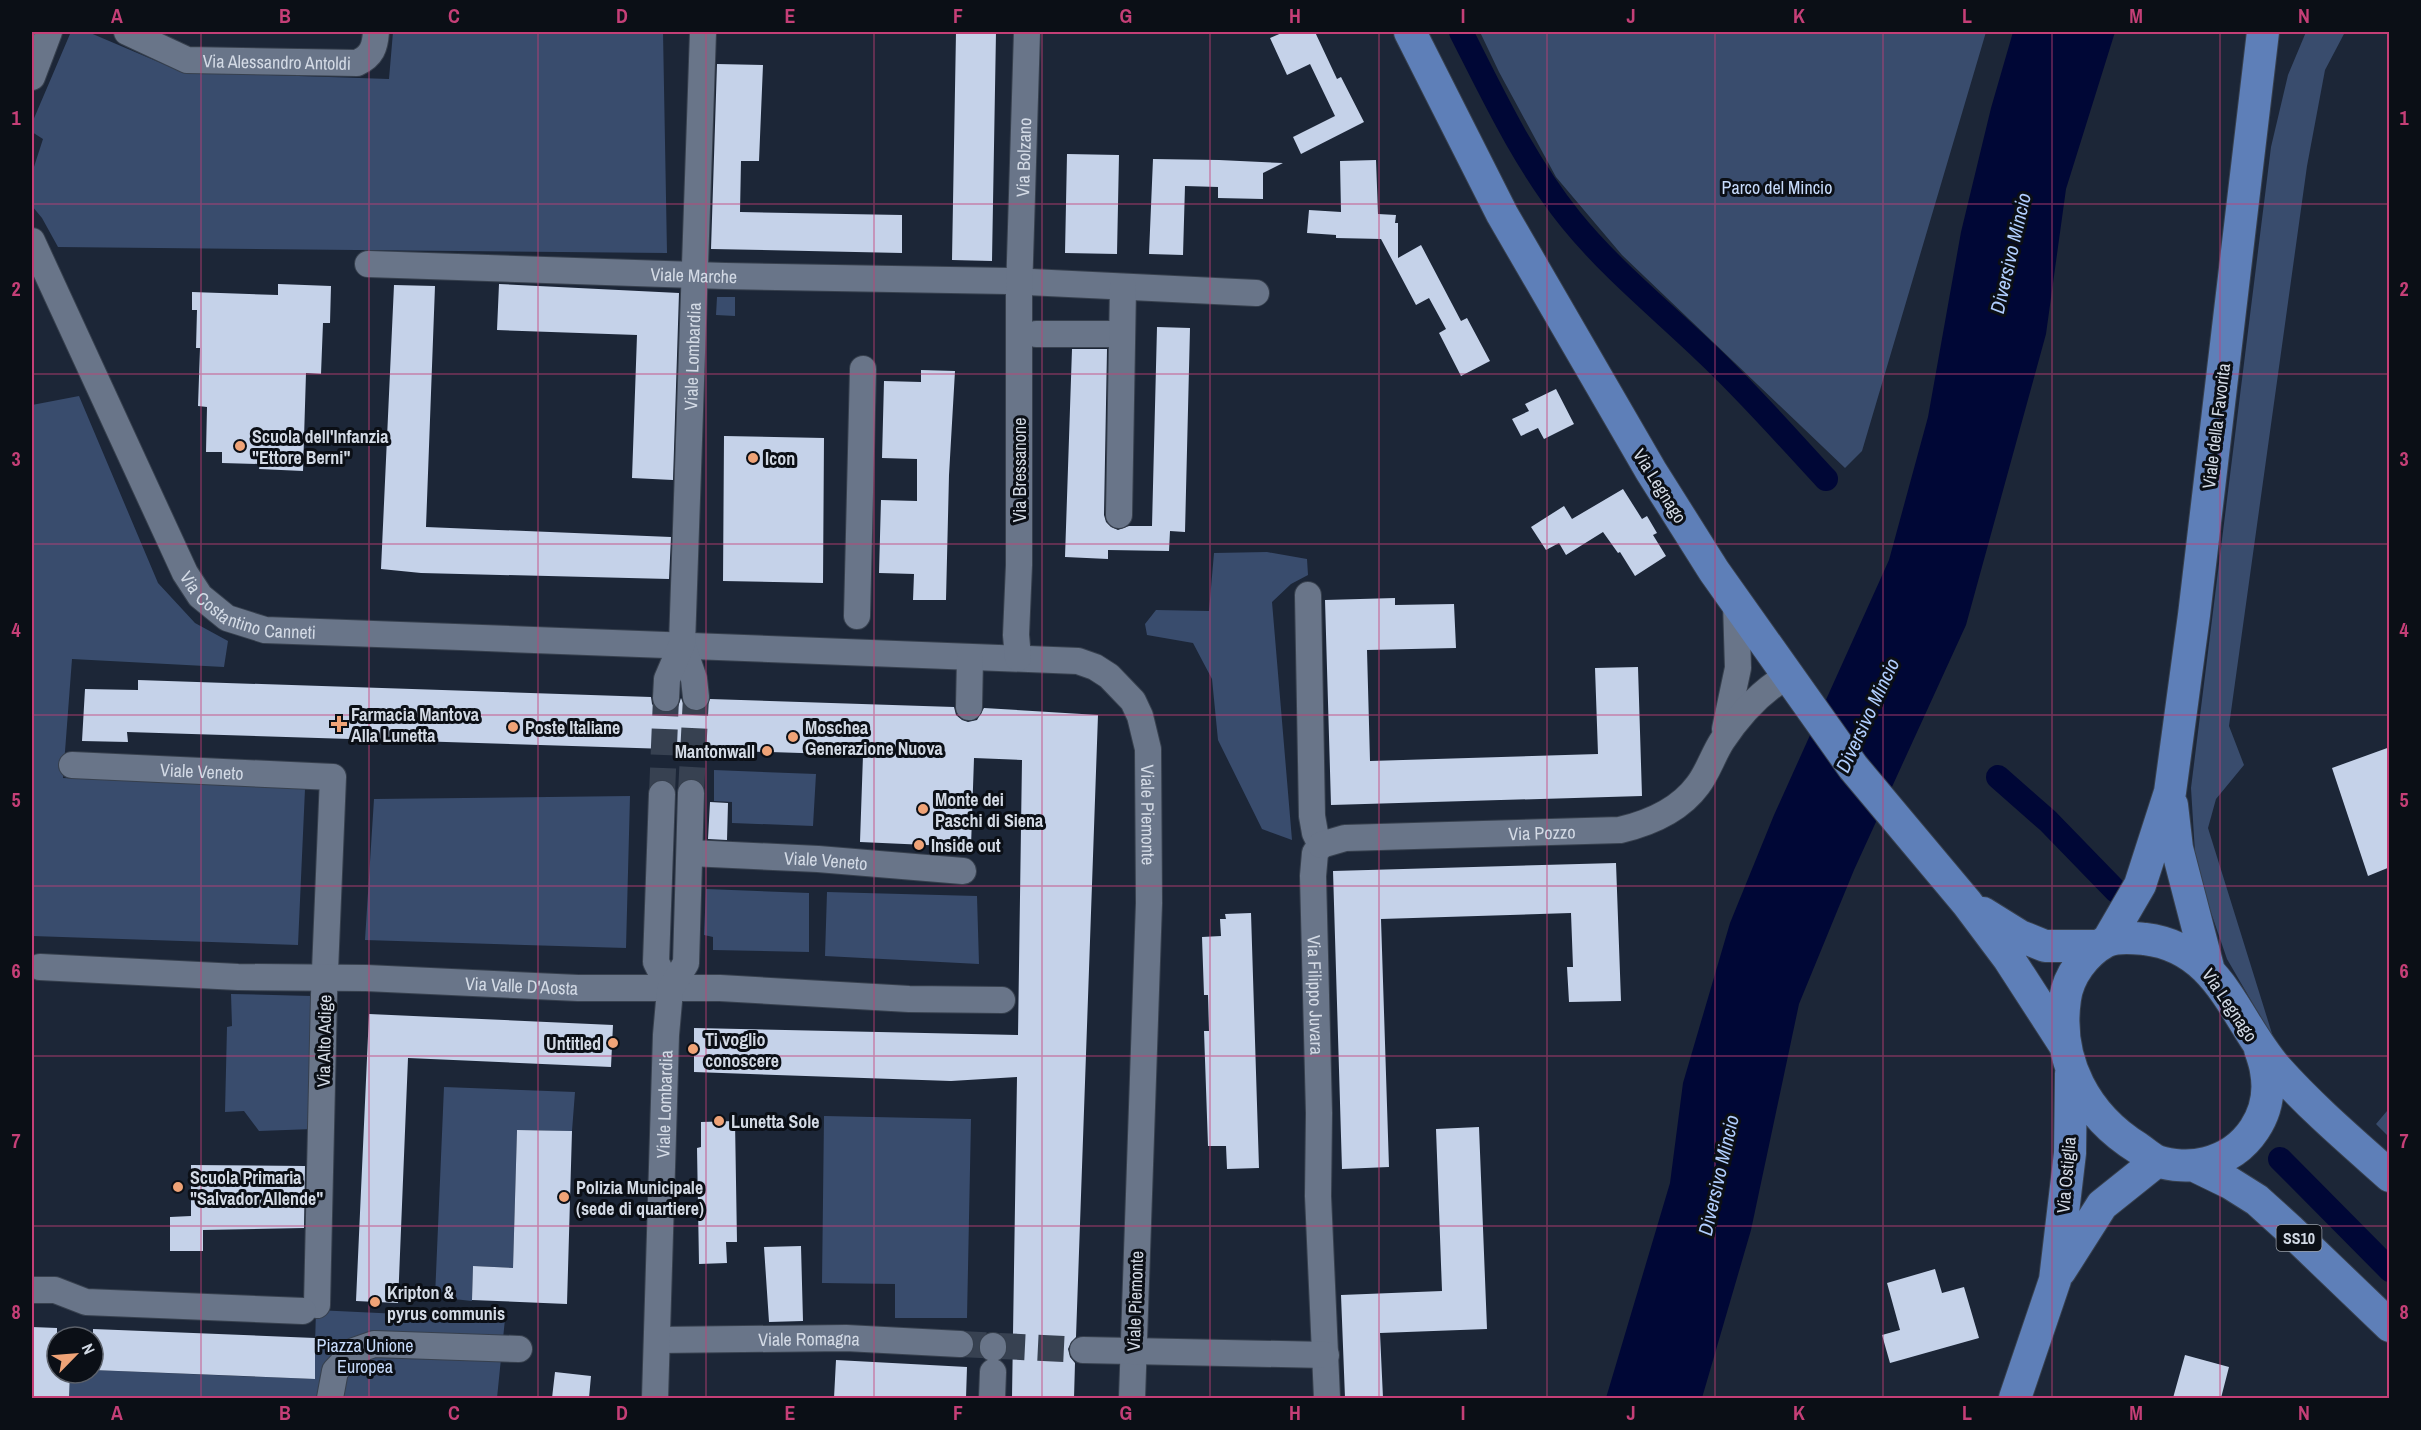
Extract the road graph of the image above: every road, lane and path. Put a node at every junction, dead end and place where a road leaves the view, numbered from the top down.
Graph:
1 (49, 32) edge
2 (127, 32) edge
3 (376, 32) edge
4 (703, 32) edge
5 (1027, 32) edge
6 (1410, 32) edge
7 (2278, 32) edge
8 (2261, 46) edge
9 (32, 77) edge
10 (32, 241) edge
11 (368, 264) dead end
12 (693, 275) junction
13 (1019, 282) junction
14 (1123, 287) junction
15 (1256, 293) dead end
16 (1036, 334) dead end
17 (1122, 334) junction
18 (863, 369) dead end
19 (1119, 515) dead end
20 (1308, 595) dead end
21 (1736, 602) junction
22 (857, 616) dead end
23 (682, 644) junction
24 (970, 658) junction
25 (1018, 658) junction
26 (1796, 688) junction
27 (696, 697) tunnel mouth
28 (666, 698) tunnel mouth
29 (969, 707) dead end
30 (1722, 741) junction
31 (72, 765) dead end
32 (333, 777) joint
33 (2170, 792) junction
34 (691, 793) tunnel mouth
35 (662, 794) tunnel mouth
36 (1321, 845) junction
37 (690, 853) junction
38 (963, 871) dead end
39 (1967, 903) junction
40 (2103, 943) junction
41 (39, 967) dead end
42 (2209, 971) junction
43 (326, 978) junction
44 (670, 990) junction
45 (1002, 1000) dead end
46 (2260, 1049) junction
47 (2068, 1057) junction
48 (2157, 1161) junction
49 (2195, 1166) junction
50 (2390, 1176) edge
51 (2055, 1280) junction
52 (43, 1290) edge
53 (2390, 1326) edge
54 (657, 1340) junction
55 (960, 1344) tunnel mouth
56 (519, 1349) dead end
57 (1083, 1350) tunnel mouth
58 (1134, 1353) junction
59 (993, 1355) dead end
60 (1326, 1355) junction
61 (330, 1398) edge
62 (655, 1398) edge
63 (992, 1398) edge
64 (1132, 1398) edge
65 (1327, 1398) edge
66 (2014, 1398) edge

1 - 9 street
2 - 3 street, Via Alessandro Antoldi
4 - 12 street, Viale Lombardia
5 - 13 street, Via Bolzano
6 - 21 main road, Via Legnago
7 - 8 main road, Viale della Favorita
8 - 33 main road, Viale della Favorita
10 - 23 street, Via Costantino Canneti
11 - 12 street, Viale Marche
12 - 13 street, Viale Marche
12 - 23 street, Viale Lombardia
13 - 14 street, Viale Marche
13 - 25 street, Via Bressanone
14 - 15 street, Viale Marche
14 - 17 street
16 - 17 street
17 - 19 street
18 - 22 street
20 - 36 street
21 - 26 main road, Via Legnago
21 - 30 street, Via Pozzo
23 - 24 street, Viale Piemonte
23 - 27 street, Viale Lombardia
23 - 28 street, Viale Lombardia
24 - 25 street, Viale Piemonte
24 - 29 street
25 - 58 street, Viale Piemonte
26 - 30 street, Via Pozzo
26 - 39 main road, Via Legnago
30 - 36 street, Via Pozzo
31 - 32 street, Viale Veneto
32 - 43 street, Via Alto Adige
33 - 40 main road, Viale della Favorita
33 - 42 main road, Viale della Favorita
34 - 37 street, Viale Lombardia
35 - 44 street
36 - 60 street, Via Filippo Juvara
37 - 38 street, Viale Veneto
37 - 44 street, Viale Lombardia
39 - 40 main road, Via Legnago
39 - 47 main road, Via Legnago
40 - 42 main road, Via Legnago / SS10
40 - 47 main road, Via Legnago / SS10
41 - 43 street, Via Valle D'Aosta
42 - 46 main road, Via Legnago / SS10
43 - 44 street, Via Valle D'Aosta
43 - 52 street, Via Alto Adige
44 - 45 street, Via Valle D'Aosta
44 - 54 street, Viale Lombardia
46 - 49 main road, Via Legnago / SS10
46 - 50 main road, Via Legnago / SS10
47 - 48 main road, Via Legnago / SS10
47 - 51 main road, Via Ostiglia
48 - 49 main road, Via Legnago / SS10
48 - 51 main road, Via Ostiglia
49 - 53 main road, Via Legnago / SS10
51 - 66 main road, Via Ostiglia
54 - 55 street, Viale Romagna
54 - 62 street, Viale Lombardia
56 - 61 street
57 - 58 street
58 - 60 street
58 - 64 street, Viale Piemonte
59 - 63 street
60 - 65 street, Via Filippo Juvara

